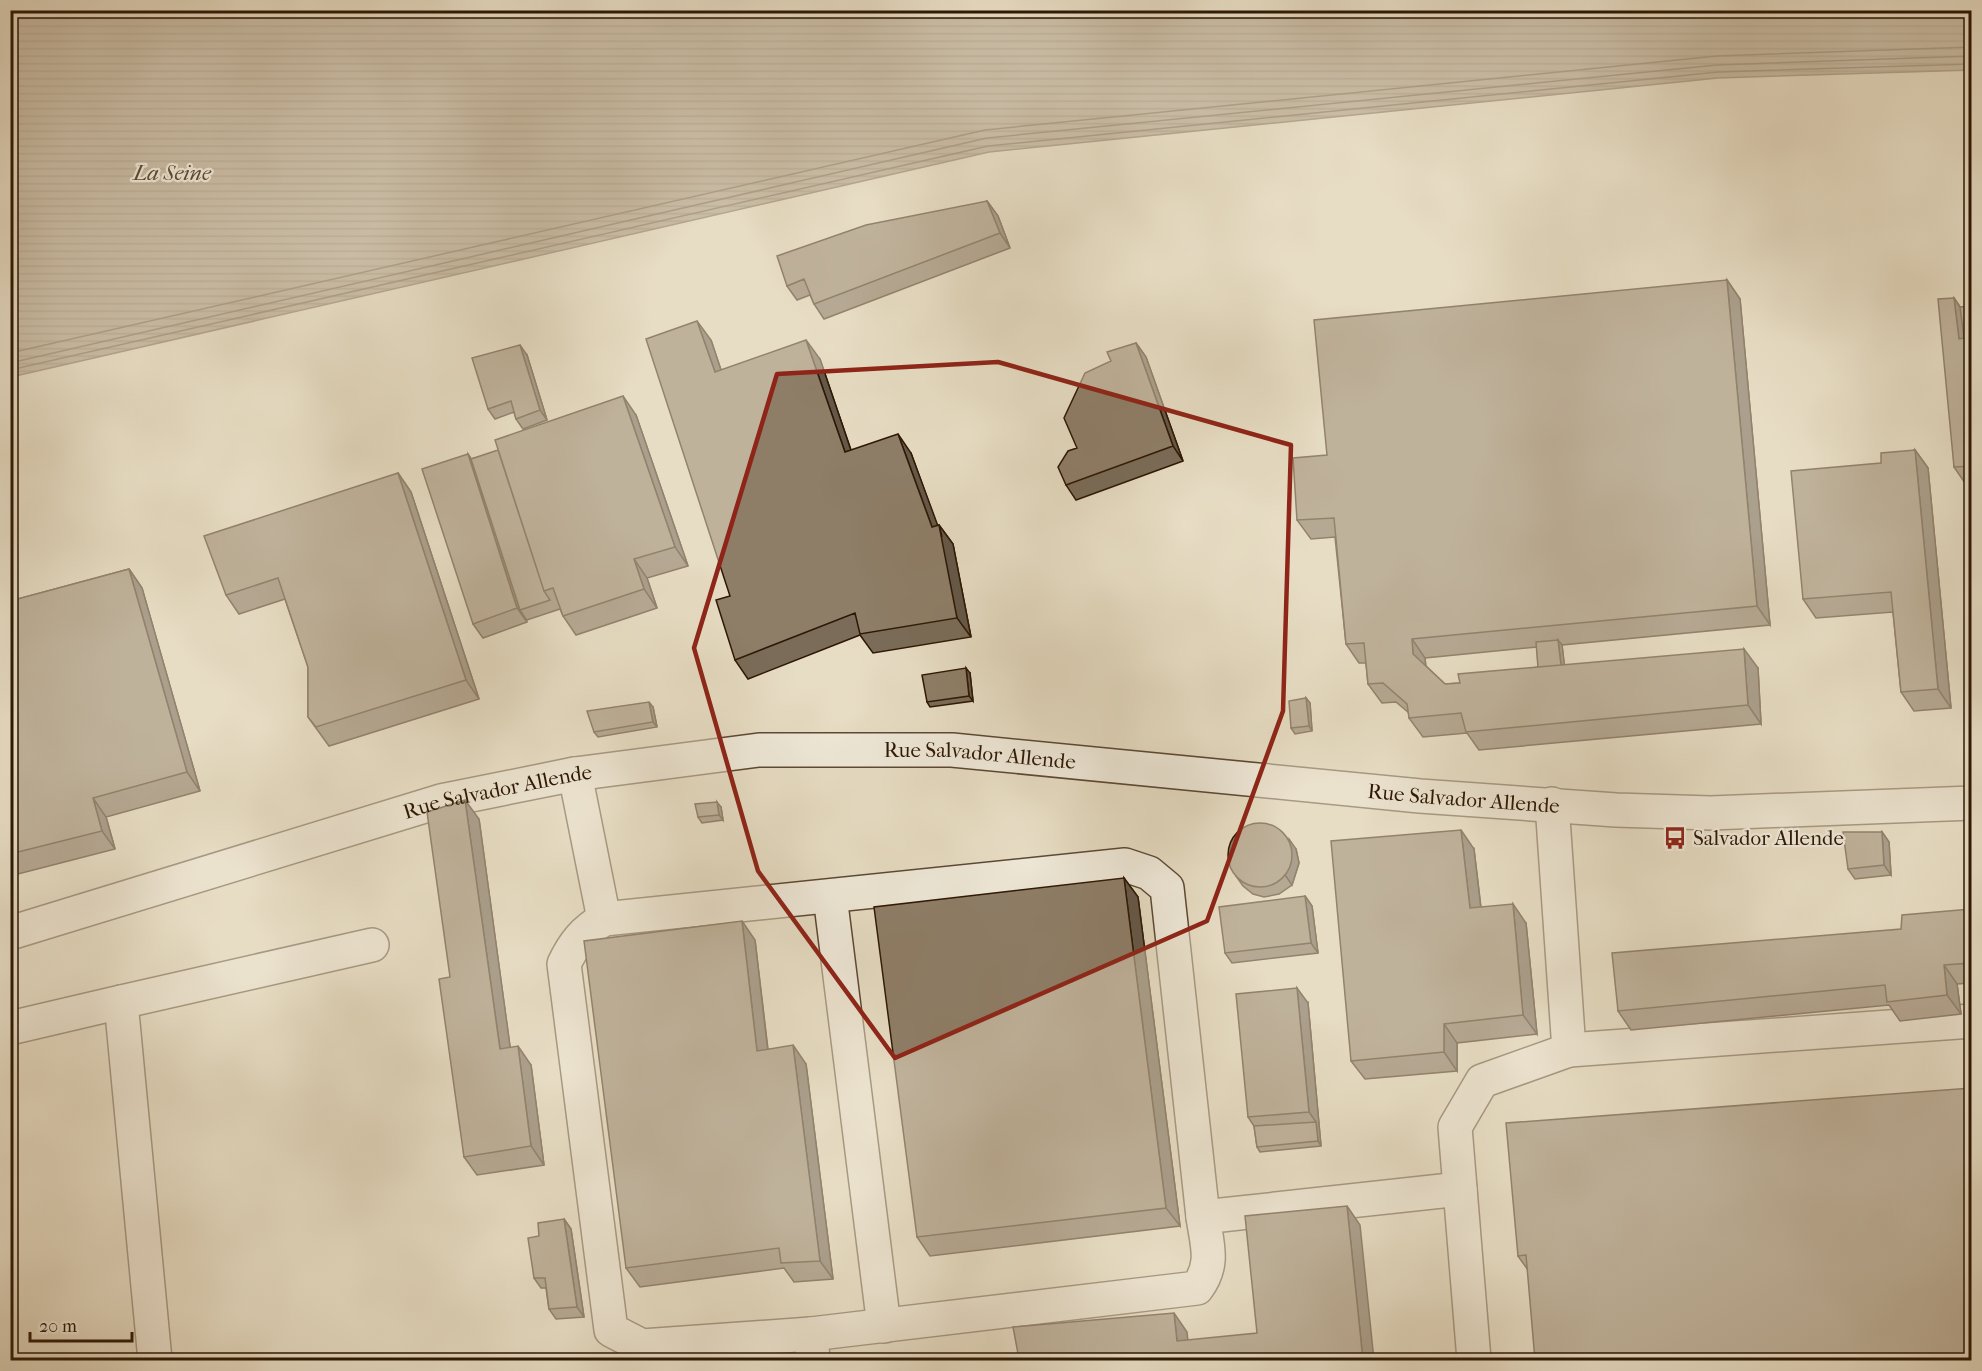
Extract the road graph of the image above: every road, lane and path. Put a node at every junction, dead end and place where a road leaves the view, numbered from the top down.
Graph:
1 (575, 774) junction
2 (1971, 803) edge
3 (1552, 804) junction
4 (830, 896) junction
5 (604, 919) junction
6 (10, 933) edge
7 (372, 945) dead end
8 (121, 1002) junction
9 (1971, 1020) edge
10 (10, 1028) edge
11 (1569, 1050) junction
12 (1460, 1189) junction
13 (1203, 1217) junction
14 (884, 1326) junction
15 (812, 1347) edge
16 (155, 1360) edge
17 (1474, 1360) edge

1 - 3 street, Rue Salvador Allende
1 - 5 street
1 - 6 street, Rue Salvador Allende
2 - 3 street, Rue Salvador Allende
3 - 11 street
4 - 5 street
4 - 13 street
4 - 14 street
5 - 15 street
7 - 8 street
8 - 10 street
8 - 16 street
9 - 11 street
11 - 12 street
12 - 13 street
12 - 17 street
13 - 14 street
14 - 15 street

